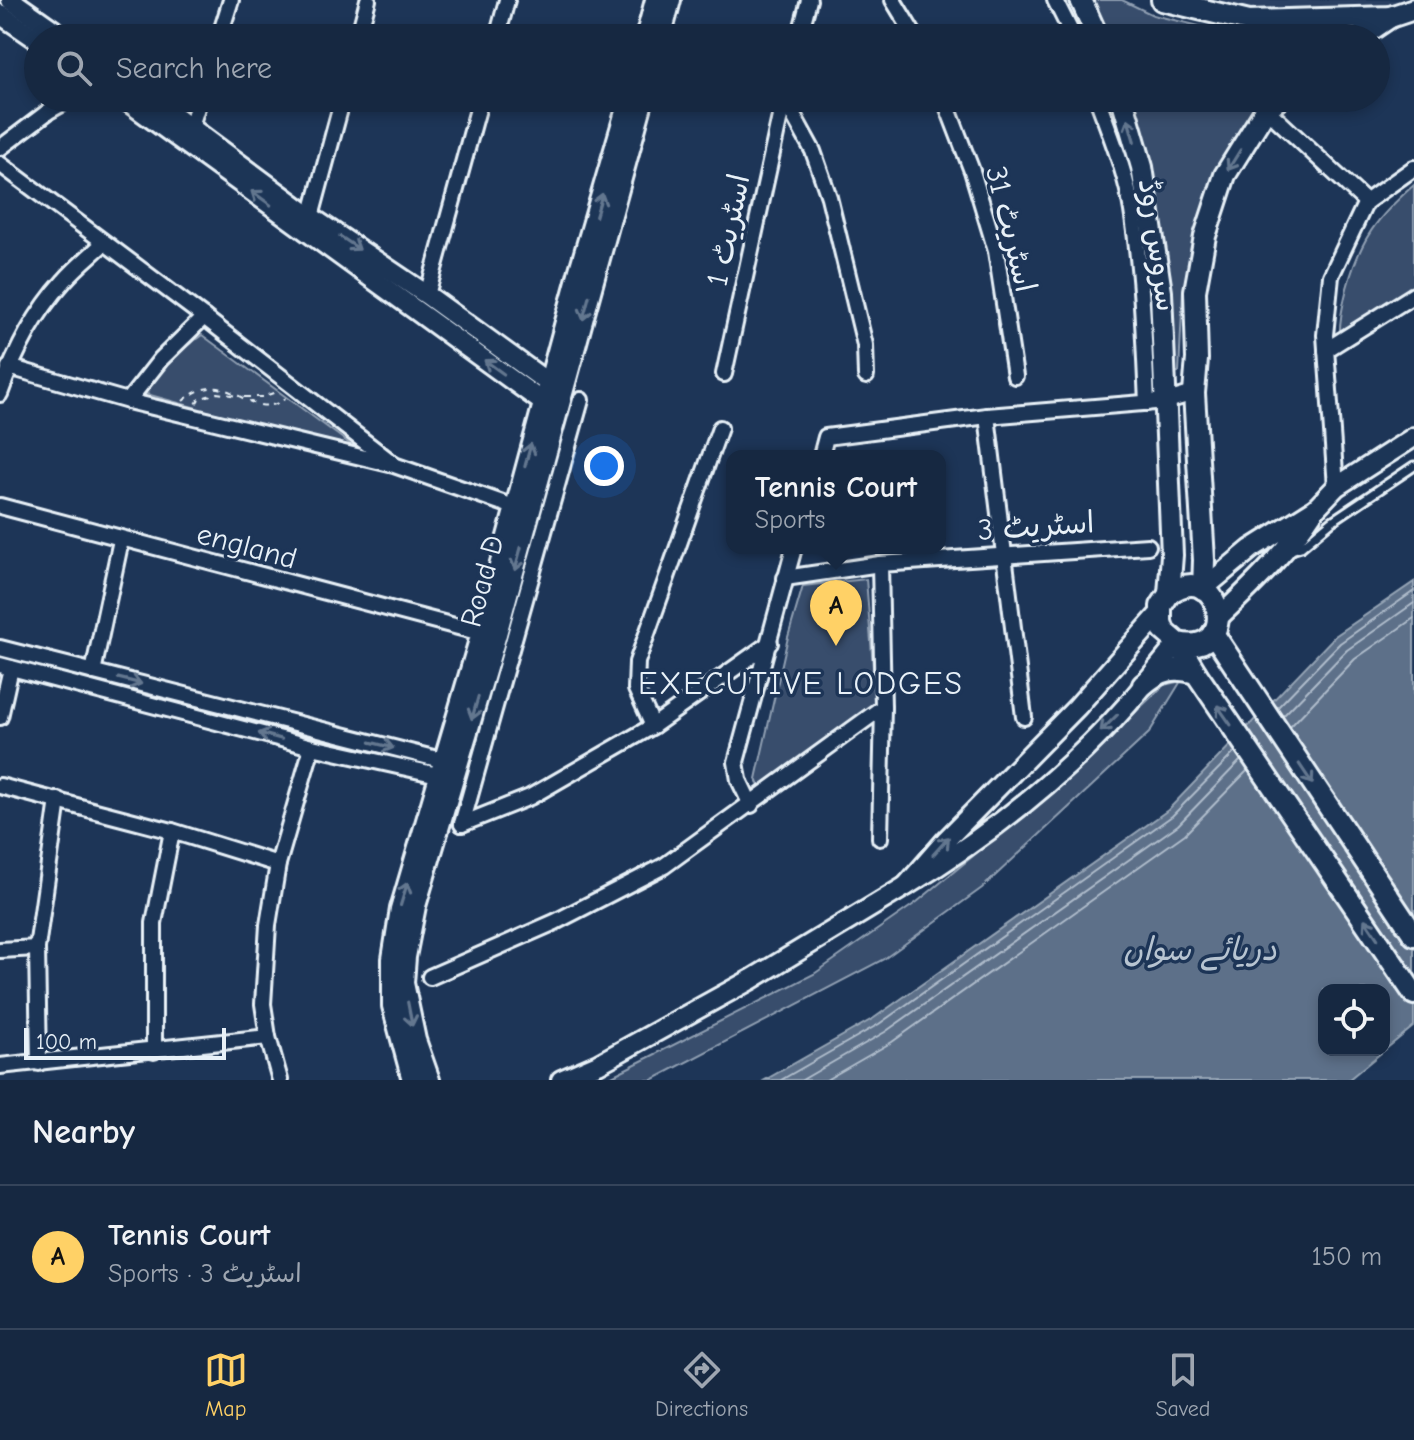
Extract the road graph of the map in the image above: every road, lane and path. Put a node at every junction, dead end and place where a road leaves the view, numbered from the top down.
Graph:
1 (11, 0) edge
2 (231, 0) edge
3 (368, 0) edge
4 (507, 0) edge
5 (655, 0) edge
6 (671, 0) edge
7 (809, 0) edge
8 (893, 0) edge
9 (1055, 0) edge
10 (1081, 0) edge
11 (1162, 0) edge
12 (1414, 9) edge
13 (0, 14) edge
14 (1390, 17) junction
15 (45, 24) edge
16 (223, 24) edge
17 (362, 24) edge
18 (501, 24) edge
19 (649, 24) edge
20 (665, 24) edge
21 (803, 24) edge
22 (908, 24) edge
23 (1067, 24) edge
24 (1092, 24) edge
25 (1380, 24) edge
26 (24, 30) edge
27 (48, 112) edge
28 (142, 112) edge
29 (171, 112) edge
30 (196, 112) edge
31 (339, 112) edge
32 (477, 112) edge
33 (626, 112) edge
34 (640, 112) edge
35 (781, 112) edge
36 (792, 112) edge
37 (949, 112) edge
38 (1102, 112) edge
39 (1126, 112) edge
40 (1268, 112) edge
41 (1281, 112) edge
42 (191, 126) junction
43 (0, 148) edge
44 (0, 164) edge
45 (1414, 168) edge
46 (1366, 202) junction
47 (311, 217) junction
48 (104, 243) junction
49 (427, 295) junction
50 (1414, 295) edge
51 (204, 317) junction
52 (1326, 350) junction
53 (9, 367) junction
54 (724, 374) dead end
55 (866, 376) dead end
56 (1015, 376) dead end
57 (290, 384) junction
58 (564, 392) junction
59 (1194, 393) junction
60 (0, 394) edge
61 (240, 397) junction
62 (128, 401) junction
63 (1157, 402) junction
64 (551, 408) junction
65 (177, 413) junction
66 (987, 416) junction
67 (194, 417) junction
68 (720, 428) dead end
69 (1414, 437) edge
70 (823, 450) edge
71 (394, 465) junction
72 (1414, 466) edge
73 (1336, 487) junction
74 (0, 506) edge
75 (514, 507) junction
76 (1316, 508) junction
77 (121, 540) junction
78 (1148, 546) dead end
79 (792, 554) edge
80 (1003, 554) junction
81 (1282, 554) junction
82 (880, 564) junction
83 (785, 578) junction
84 (1203, 589) junction
85 (1169, 594) junction
86 (1160, 613) junction
87 (1216, 625) junction
88 (481, 633) junction
89 (770, 643) junction
90 (1178, 643) junction
91 (0, 648) edge
92 (6, 666) edge
93 (93, 672) junction
94 (1199, 678) junction
95 (1143, 685) junction
96 (883, 707) junction
97 (0, 717) edge
98 (1024, 717) dead end
99 (653, 726) junction
100 (312, 747) junction
101 (450, 770) junction
102 (0, 786) edge
103 (58, 800) junction
104 (751, 805) junction
105 (172, 831) junction
106 (880, 838) dead end
107 (278, 864) junction
108 (906, 886) junction
109 (1414, 935) edge
110 (37, 948) junction
111 (0, 950) edge
112 (430, 977) dead end
113 (1414, 994) edge
114 (268, 1037) junction
115 (154, 1051) junction
116 (39, 1063) junction
117 (0, 1066) edge
118 (280, 1080) edge
119 (412, 1080) edge
120 (430, 1080) edge
121 (561, 1080) edge

1 - 15 street
2 - 16 street
3 - 17 street
4 - 18 street
5 - 19 street
6 - 20 street
7 - 21 street
8 - 22 street
9 - 23 street
10 - 24 main road
11 - 14 main road
12 - 14 main road
13 - 26 street
14 - 25 main road
27 - 43 street
64 -> 28 street
29 - 42 street
30 - 42 street
31 - 47 street
32 - 49 street
58 -> 33 street, Road D
34 -> 58 street, Road D
35 - 54 street, اسٹریٹ 1
36 - 55 street
37 - 56 street, اسٹریٹ 31
38 - 63 street, سروس روڈ
63 -> 39 main road
40 -> 59 main road
41 - 46 street
42 - 47 street
44 - 48 street
45 - 46 street
46 - 52 street
47 -> 49 street
48 - 51 street
48 - 53 street
49 - 58 street
50 - 52 street
51 - 57 street
51 - 62 street
52 - 73 street
53 - 60 street
53 - 62 street
57 - 61 path
57 - 61 path
57 - 71 street
58 - 64 street, Road D
58 - 99 street
59 - 63 street
59 - 84 main road
61 - 65 path
61 - 67 path
62 - 65 street
63 - 66 street
63 - 85 main road
75 -> 64 street, Road D
64 -> 101 street, Road D
65 - 67 street
66 - 70 street
66 - 80 street
67 - 71 street
68 - 99 street
69 - 73 street
71 - 75 street
72 - 81 lane
73 - 76 street
74 - 77 street, england
75 - 88 street, Road D
76 - 81 street
76 - 84 street
77 - 88 street, england
77 - 93 street
78 - 80 street, اسٹریٹ 3
79 - 83 street
80 - 82 street, اسٹریٹ 3
80 - 98 street
81 - 87 street
82 - 83 street, اسٹریٹ 3
82 - 96 street
83 - 89 street
84 - 85 main road
84 - 87 main road
85 - 86 main road
86 - 90 main road
108 -> 86 street
87 - 90 main road
87 -> 109 main road
88 - 101 street, Road D
89 - 99 street
89 - 104 street
90 - 94 main road
90 - 95 street
91 - 93 street
92 - 97 street
100 -> 92 street
93 -> 101 street
94 - 95 main road
113 -> 94 main road
95 -> 108 street
96 - 104 street
96 - 106 street
100 - 101 street
100 - 107 street
119 -> 101 street, Road D
101 -> 120 street, Road D
102 - 103 street
103 - 105 street
103 - 110 street
104 - 112 street
105 - 107 street
105 - 115 street
107 - 114 street
108 - 121 street
110 - 111 street
110 - 116 street
114 - 115 street
114 - 118 street
115 - 116 street
116 - 117 street

